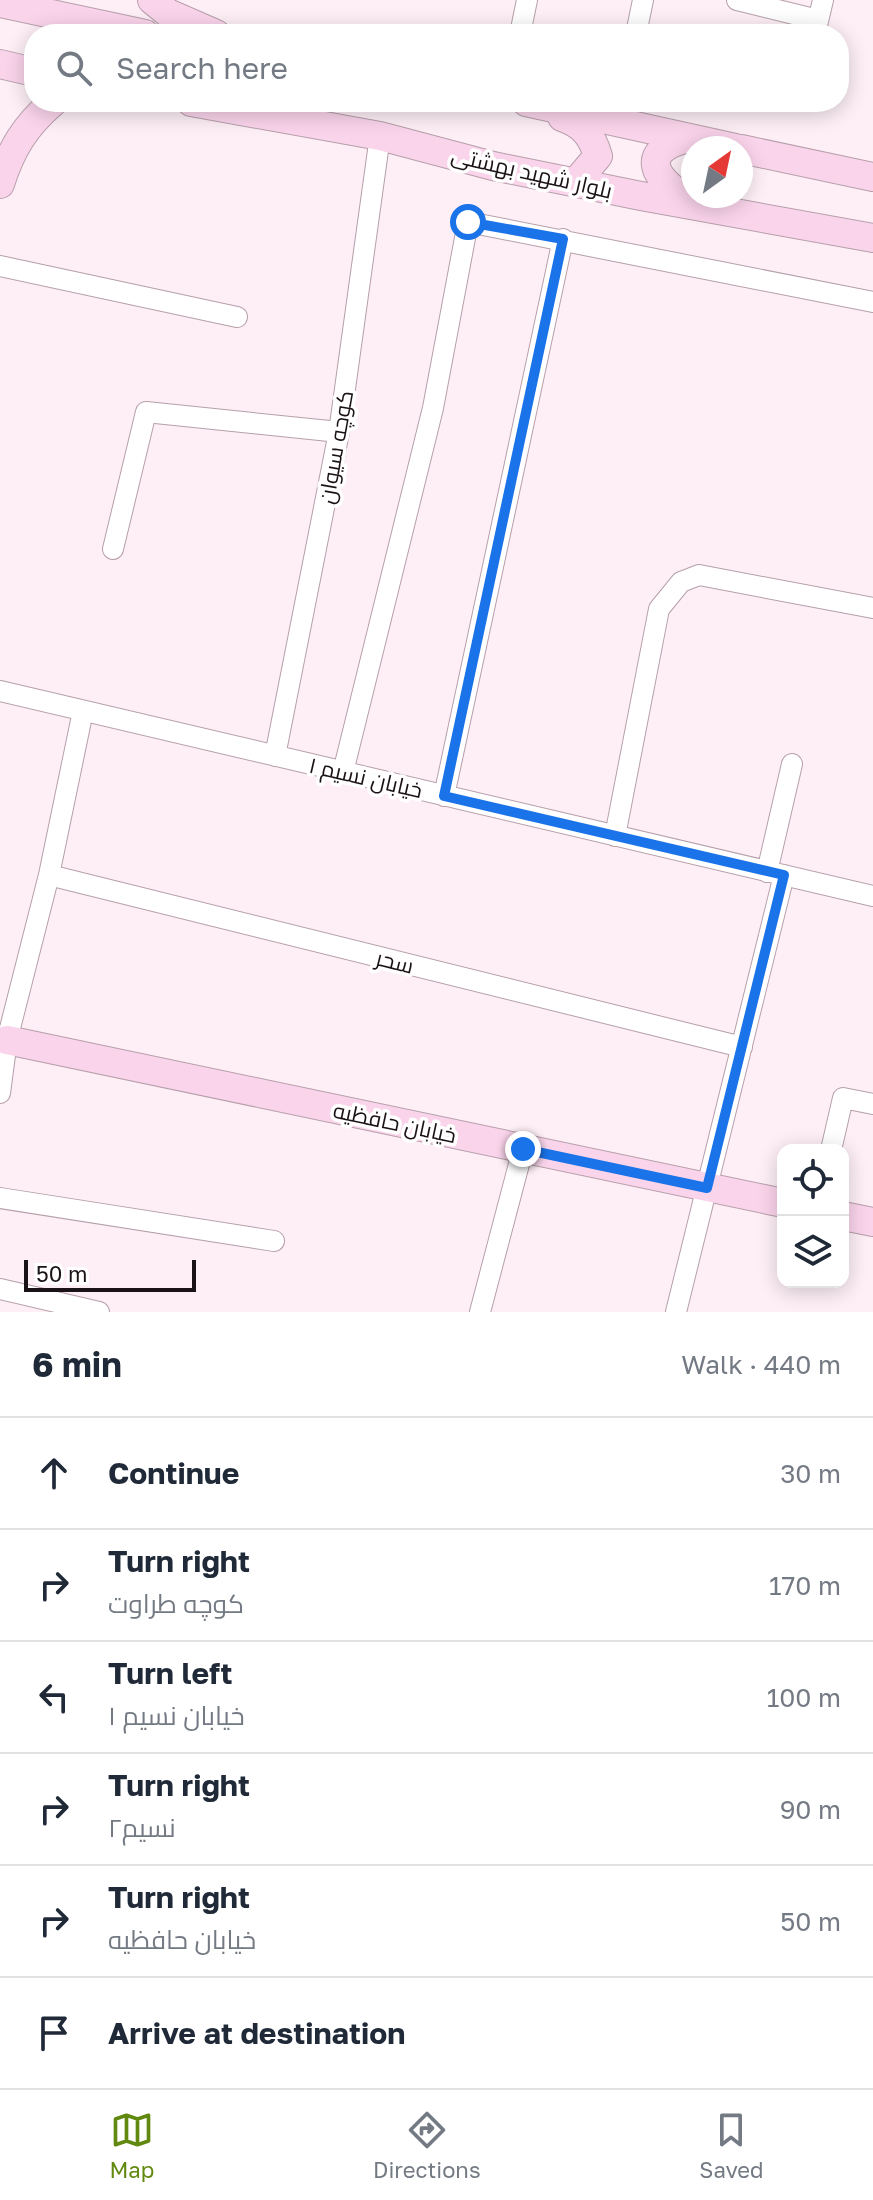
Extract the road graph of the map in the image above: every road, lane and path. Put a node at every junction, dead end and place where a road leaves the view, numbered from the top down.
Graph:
1 (152, 0) edge
2 (527, 0) edge
3 (643, 0) edge
4 (737, 0) edge
5 (0, 3) edge
6 (819, 18) edge
7 (98, 24) edge
8 (193, 24) edge
9 (522, 24) edge
10 (638, 24) edge
11 (0, 64) edge
12 (24, 70) edge
13 (41, 112) edge
14 (247, 112) edge
15 (548, 112) edge
16 (571, 112) edge
17 (380, 136) junction
18 (681, 136) edge
19 (681, 140) edge
20 (753, 152) edge
21 (873, 177) edge
22 (575, 183) junction
23 (0, 184) edge
24 (681, 195) edge
25 (681, 201) edge
26 (718, 208) edge
27 (873, 238) edge
28 (563, 239) junction
29 (0, 266) edge
30 (873, 302) edge
31 (237, 317) dead end
32 (339, 432) junction
33 (113, 549) dead end
34 (873, 608) edge
35 (0, 691) edge
36 (83, 711) junction
37 (275, 756) junction
38 (792, 764) dead end
39 (343, 772) junction
40 (444, 796) junction
41 (615, 836) junction
42 (776, 874) junction
43 (49, 875) junction
44 (873, 896) edge
45 (7, 1040) junction
46 (742, 1047) junction
47 (0, 1093) edge
48 (873, 1104) edge
49 (832, 1144) edge
50 (523, 1149) junction
51 (707, 1188) junction
52 (0, 1198) edge
53 (777, 1202) edge
54 (849, 1217) edge
55 (873, 1222) edge
56 (274, 1241) dead end
57 (0, 1289) edge
58 (99, 1312) edge
59 (480, 1312) edge
60 (676, 1312) edge

1 - 8 main road
2 - 9 street
3 - 10 street
4 - 6 street
5 - 7 main road
11 - 12 main road
13 - 23 main road
14 - 17 main road, بلوار شهید بهشتی
15 - 22 main road
16 - 18 main road
17 - 22 main road, بلوار شهید بهشتی
17 - 32 street, کوچه سیوان
19 - 24 main road
20 - 21 main road
22 - 25 main road, بلوار شهید بهشتی
26 - 27 main road, بلوار شهید بهشتی
28 - 30 street
28 - 39 street
28 - 40 street
29 - 31 street
32 - 33 street
32 - 37 street, کوچه سیوان
34 - 41 street
35 - 36 street, خیابان نسیم ۱
36 - 37 street, خیابان نسیم ۱
36 - 43 street
37 - 39 street, خیابان نسیم ۱
38 - 42 street
39 - 40 street, خیابان نسیم ۱
40 - 41 street, خیابان نسیم ۱
41 - 42 street, خیابان نسیم ۱
42 - 44 street, خیابان نسیم ۱
42 - 46 street
43 - 45 street
43 - 46 street, سحر
45 - 47 street
45 - 50 main road, خیابان حافظیه
46 - 51 street
48 - 49 street
50 - 51 main road, خیابان حافظیه
50 - 59 street
51 - 53 main road, خیابان حافظیه
51 - 60 street
52 - 56 street
54 - 55 main road
57 - 58 street

